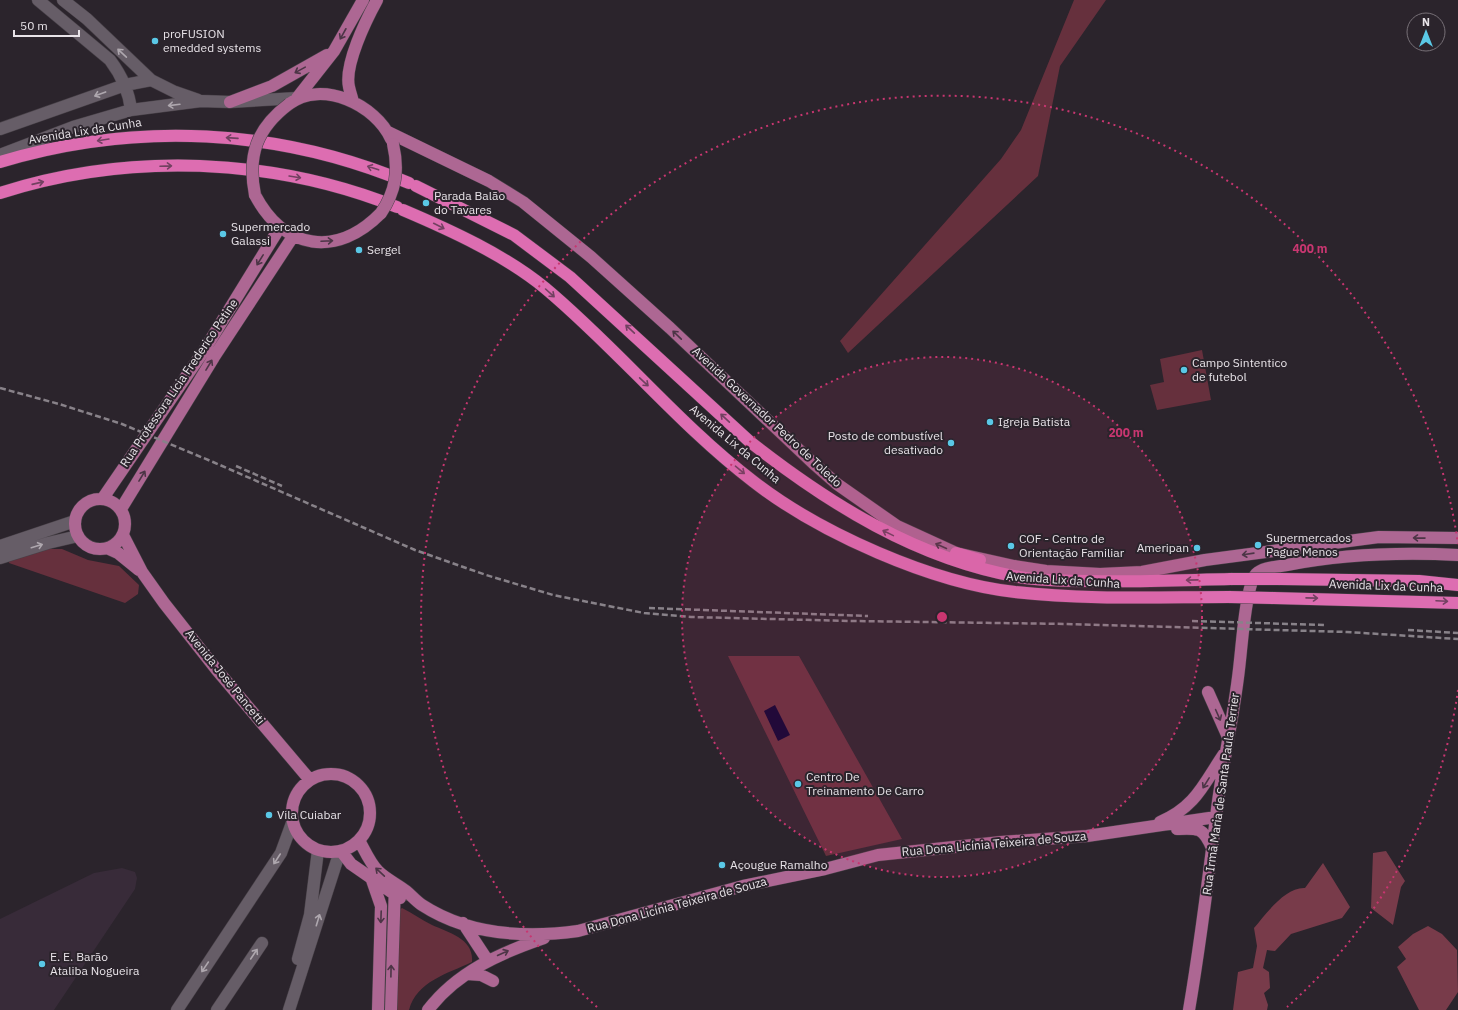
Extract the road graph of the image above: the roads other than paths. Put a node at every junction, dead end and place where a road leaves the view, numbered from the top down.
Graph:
1 (38, 0) edge
2 (63, 0) edge
3 (363, 0) edge
4 (377, 0) edge
5 (334, 51) junction
6 (151, 80) junction
7 (125, 85) junction
8 (202, 101) junction
9 (293, 101) junction
10 (230, 102) junction
11 (353, 102) junction
12 (131, 110) junction
13 (0, 129) edge
14 (388, 132) junction
15 (0, 155) edge
16 (0, 162) edge
17 (0, 193) edge
18 (280, 227) junction
19 (294, 235) junction
20 (103, 498) junction
21 (121, 509) junction
22 (75, 521) junction
23 (78, 536) junction
24 (123, 536) junction
25 (1379, 537) junction
26 (1458, 538) edge
27 (0, 546) edge
28 (107, 548) junction
29 (956, 552) junction
30 (1458, 555) edge
31 (0, 558) edge
32 (1312, 560) junction
33 (142, 572) junction
34 (1100, 574) junction
35 (1042, 579) junction
36 (1061, 581) junction
37 (1458, 585) edge
38 (1458, 603) edge
39 (1208, 692) dead end
40 (1228, 743) junction
41 (310, 780) junction
42 (1216, 817) junction
43 (292, 823) junction
44 (1146, 827) junction
45 (359, 840) junction
46 (318, 850) junction
47 (1212, 850) junction
48 (340, 851) junction
49 (372, 880) junction
50 (395, 889) junction
51 (463, 923) junction
52 (552, 935) junction
53 (262, 943) dead end
54 (488, 961) junction
55 (467, 974) junction
56 (493, 981) dead end
57 (177, 1010) edge
58 (217, 1010) edge
59 (281, 1010) edge
60 (290, 1010) edge
61 (378, 1010) edge
62 (391, 1010) edge
63 (428, 1010) edge
64 (1189, 1010) edge

1 - 7 street
6 -> 2 street
3 -> 5 main road
4 - 11 main road
5 - 9 main road
5 -> 10 main road
6 - 7 street
6 - 8 street
7 - 12 street
7 -> 13 street
8 - 10 street
8 -> 12 street
9 - 10 street
9 - 11 main road
9 - 18 main road, bridge
11 - 14 main road
12 - 15 street
19 -> 14 main road, bridge
29 -> 14 main road, Avenida Governador Pedro de Toledo
35 -> 16 highway, Avenida Lix da Cunha
17 -> 38 highway, Avenida Lix da Cunha, bridge
18 - 19 main road
18 -> 20 main road, Rua Professora Lícia Frederico Petine
21 -> 19 main road, Rua Professora Lícia Frederico Petine
20 - 21 main road
20 - 22 main road
21 - 24 main road
22 - 23 main road
22 - 27 street
23 - 28 main road
31 -> 23 street
24 - 28 main road
24 - 33 main road, Avenida José Pancetti
26 -> 25 main road, Avenida Governador Pedro de Toledo
25 - 32 main road
25 -> 34 main road, Avenida Governador Pedro de Toledo
28 - 33 main road, Avenida José Pancetti
29 - 34 main road, Avenida Governador Pedro de Toledo
29 - 35 highway
30 - 32 main road
32 - 40 main road, Rua Irmã Maria de Santa Paula Terrier
33 - 41 main road, Avenida José Pancetti
34 - 36 highway
35 - 36 highway, Avenida Lix da Cunha
37 -> 36 highway, Avenida Lix da Cunha, bridge
39 -> 40 main road
40 - 42 main road, Rua Irmã Maria de Santa Paula Terrier
40 -> 44 main road
41 - 43 main road
41 - 45 main road
42 - 44 main road, Rua Dona Licínia Teixeira de Souza
42 - 47 main road, Rua Irmã Maria de Santa Paula Terrier
43 - 46 main road
43 -> 57 street
44 - 47 main road
44 - 52 main road, Rua Dona Licínia Teixeira de Souza
45 - 48 main road
50 -> 45 main road
46 - 48 main road
46 - 59 street
47 - 64 main road, Rua Irmã Maria de Santa Paula Terrier
48 - 49 main road
60 -> 48 street
49 - 50 main road
49 -> 61 main road
50 - 51 main road, Rua Dona Licínia Teixeira de Souza
62 -> 50 main road
51 - 52 main road, Rua Dona Licínia Teixeira de Souza
51 - 54 main road
54 -> 52 main road
58 -> 53 street
54 - 55 main road
55 - 56 main road
55 - 63 main road

